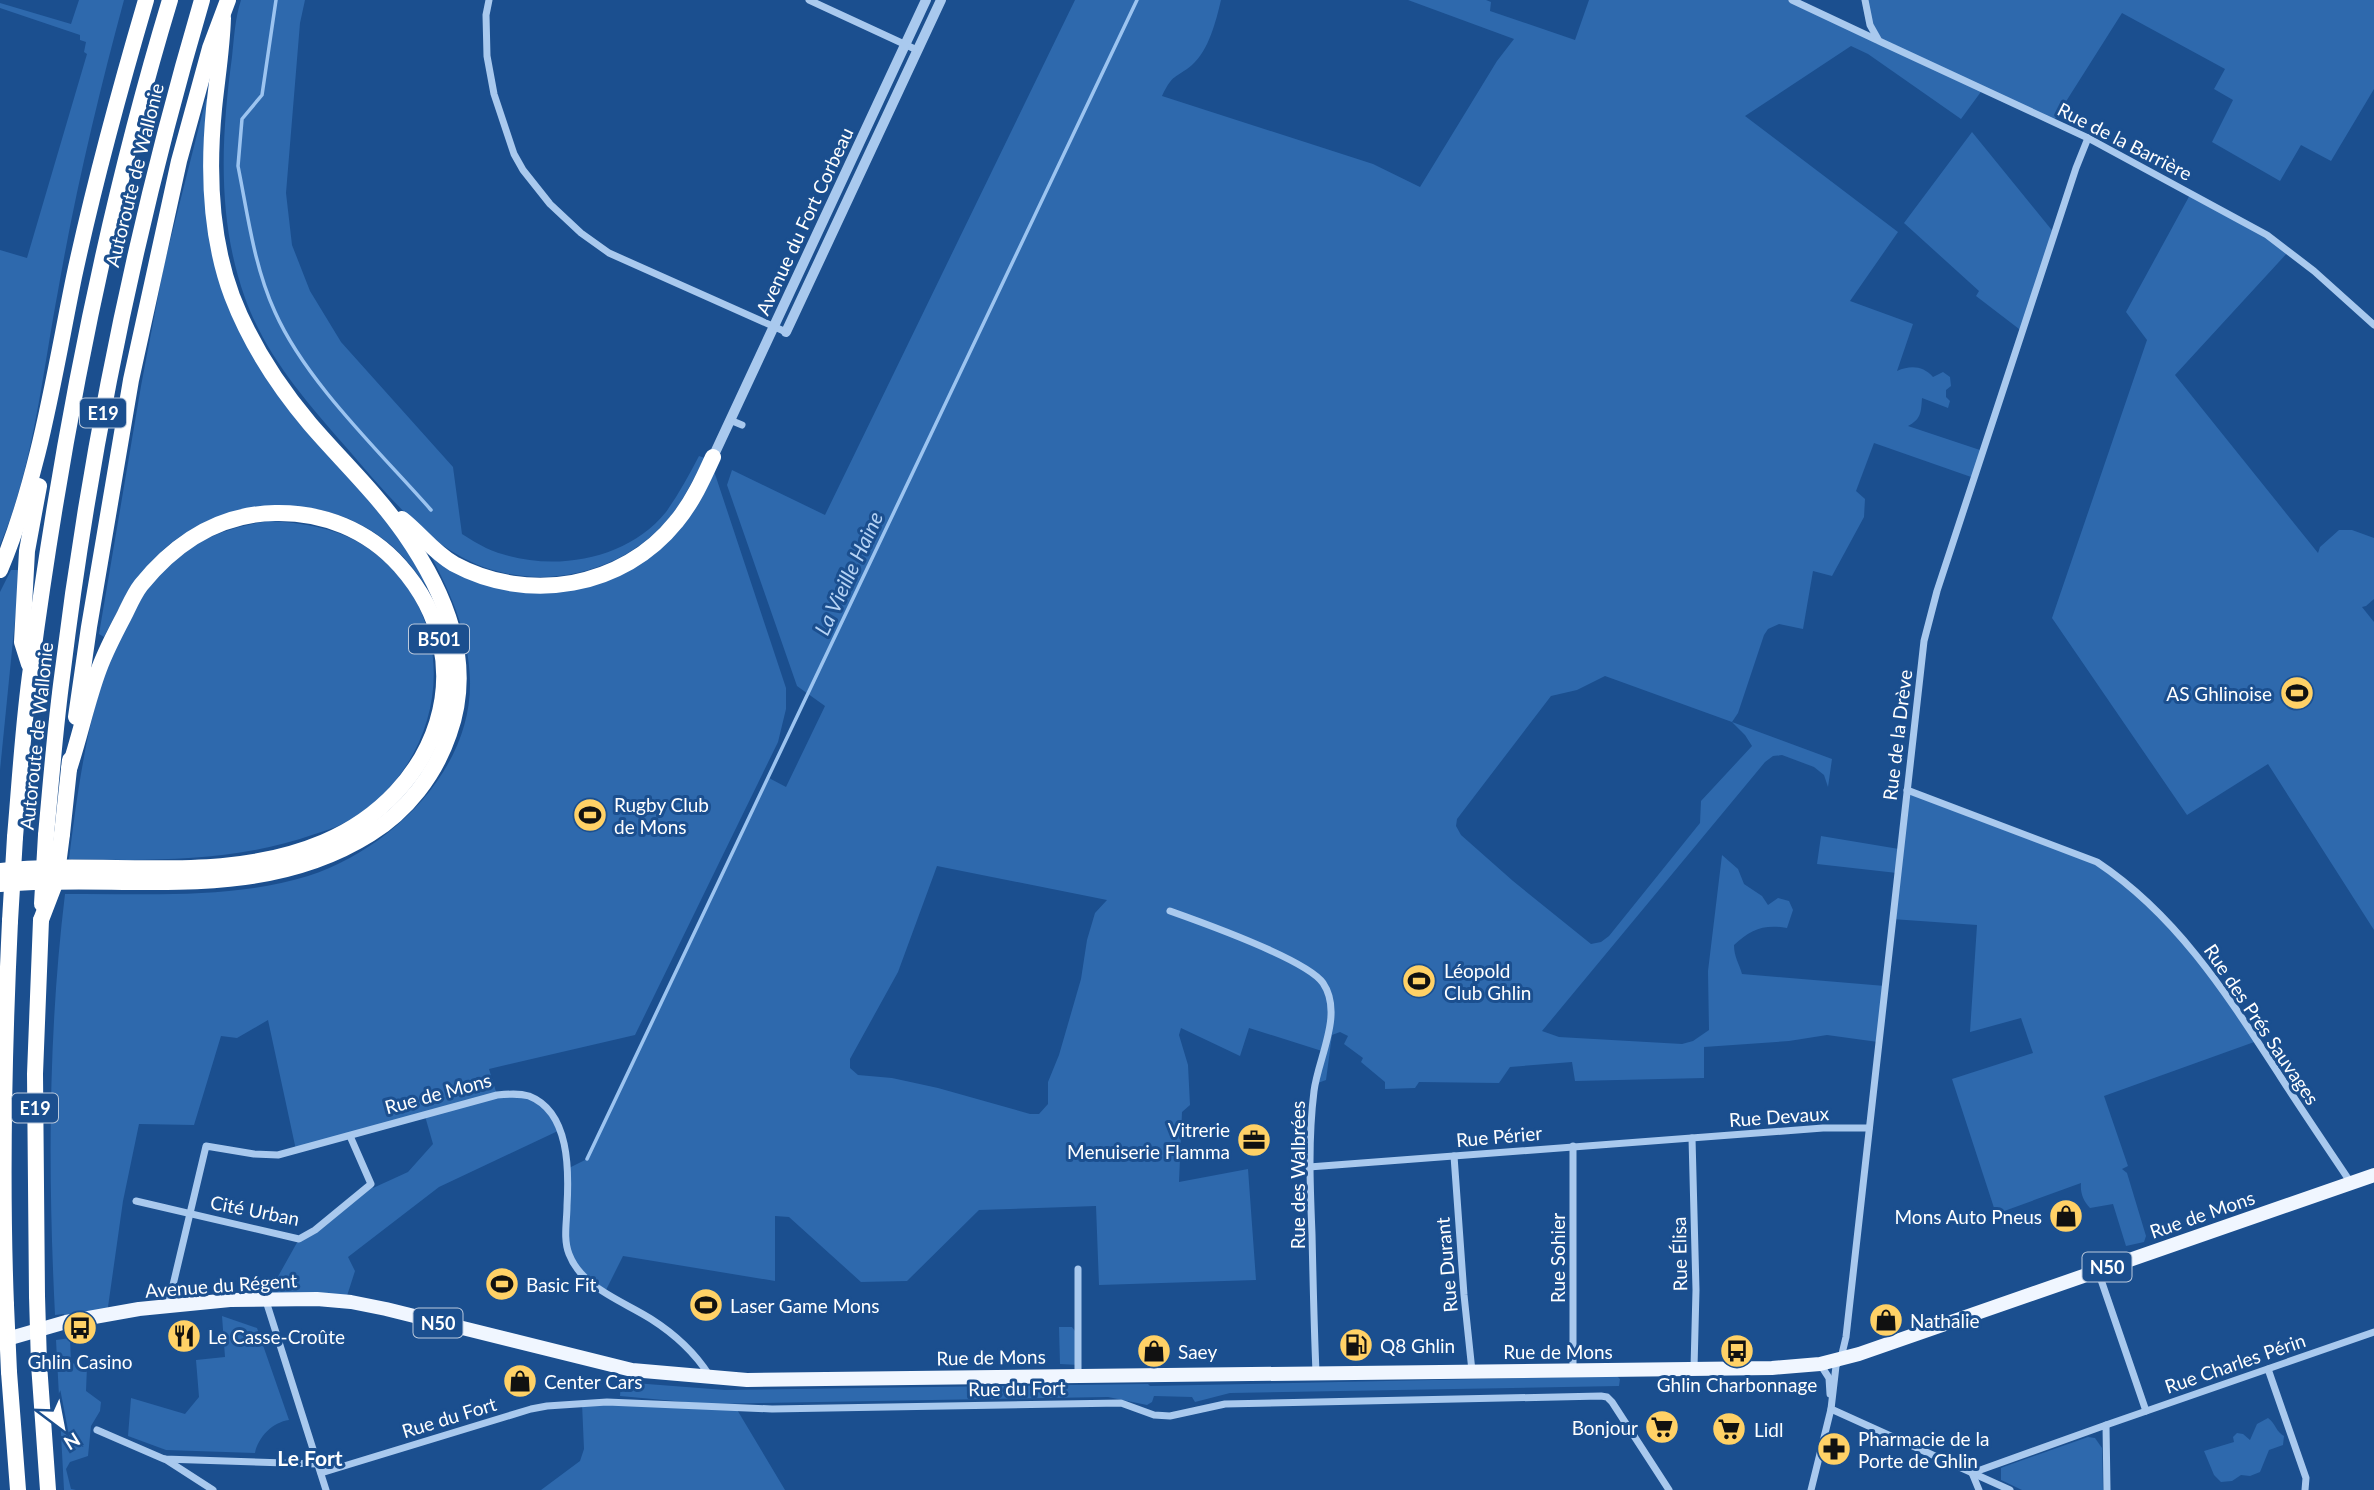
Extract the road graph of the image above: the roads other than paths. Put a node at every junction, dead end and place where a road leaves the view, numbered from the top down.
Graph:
1 (146, 0) edge
2 (170, 0) edge
3 (202, 0) edge
4 (228, 0) edge
5 (489, 0) edge
6 (809, 0) edge
7 (926, 0) edge
8 (941, 0) edge
9 (1792, 0) edge
10 (1865, 0) edge
11 (223, 18) junction
12 (1879, 41) junction
13 (905, 45) junction
14 (917, 50) junction
15 (2088, 138) junction
16 (2374, 325) edge
17 (774, 327) junction
18 (786, 332) joint
19 (50, 395) junction
20 (730, 420) junction
21 (742, 425) dead end
22 (713, 457) joint
23 (383, 505) junction
24 (0, 570) edge
25 (30, 670) junction
26 (69, 769) junction
27 (1907, 790) junction
28 (54, 834) junction
29 (0, 871) edge
30 (0, 884) edge
31 (1170, 911) dead end
32 (1869, 1128) junction
33 (350, 1136) junction
34 (1692, 1138) junction
35 (206, 1146) joint
36 (1573, 1146) junction
37 (1454, 1156) junction
38 (1309, 1167) junction
39 (2374, 1175) edge
40 (2352, 1183) junction
41 (136, 1201) dead end
42 (189, 1213) junction
43 (1078, 1269) dead end
44 (2098, 1270) junction
45 (265, 1298) junction
46 (168, 1306) junction
47 (2374, 1332) edge
48 (0, 1341) edge
49 (1841, 1358) junction
50 (1820, 1364) junction
51 (608, 1365) joint
52 (1694, 1369) junction
53 (2269, 1369) junction
54 (1573, 1370) junction
55 (1472, 1371) junction
56 (1316, 1372) junction
57 (1078, 1375) junction
58 (711, 1378) junction
59 (0, 1390) edge
60 (1831, 1409) junction
61 (2146, 1411) junction
62 (12, 1415) junction
63 (2106, 1424) junction
64 (97, 1430) dead end
65 (164, 1459) junction
66 (318, 1464) junction
67 (321, 1473) junction
68 (1972, 1473) junction
69 (18, 1490) edge
70 (48, 1490) edge
71 (213, 1490) edge
72 (326, 1490) edge
73 (1669, 1490) edge
74 (1811, 1490) edge
75 (1979, 1490) edge
76 (2010, 1490) edge
77 (2107, 1490) edge
78 (2305, 1490) edge

1 - 19 highway
2 - 25 highway, Autoroute de Wallonie / E19
3 - 28 highway, Autoroute de Wallonie / E19
4 - 11 highway
5 - 17 street
6 - 13 street
7 - 13 street, Avenue du Fort Corbeau
8 - 14 street, Avenue du Fort Corbeau
9 - 12 street, Rue de la Barrière
10 - 12 street
11 - 23 highway, B501
11 - 26 highway
12 - 15 street, Rue de la Barrière
13 - 14 street
13 - 17 street, Avenue du Fort Corbeau
14 - 18 street, Avenue du Fort Corbeau
15 - 16 street, Rue de la Barrière
15 - 27 street, Rue de la Drève
17 - 18 street
17 - 20 street, Avenue du Fort Corbeau
19 - 24 highway
19 - 25 highway
20 - 21 street
20 - 22 street, Avenue du Fort Corbeau
22 - 23 highway
23 - 30 highway, B501
25 - 62 highway, Autoroute de Wallonie / E19, bridge
26 - 28 highway
26 - 29 highway, B501
27 - 32 street, Rue de la Drève
27 - 40 street, Rue des Prés Sauvages
28 - 70 highway, Autoroute de Wallonie / E19, bridge
31 - 38 street, Rue des Walbrées
32 - 34 street, Rue Devaux
32 - 49 street, Rue de la Drève
33 - 35 street, Rue de Mons
33 - 42 street, Cité Urban
33 - 58 street, Rue de Mons
34 - 36 street, Rue Périer
34 - 52 street, Rue Élisa
35 - 42 street, Cité Urban
36 - 37 street, Rue Périer
36 - 54 street, Rue Sohier
37 - 38 street, Rue Périer
37 - 55 street, Rue Durant
38 - 56 street, Rue des Walbrées
39 - 40 main road, Rue de Mons / N50
40 - 44 main road, Rue de Mons / N50
41 - 42 street, Cité Urban
42 - 46 street, Cité Urban
43 - 57 street
44 - 49 main road, Rue de Mons / N50
44 - 61 street
45 - 46 main road, Avenue du Régent / N50
45 - 51 main road, Avenue du Régent / N50
45 - 66 street
46 - 48 main road, Avenue du Régent / N50
47 - 53 street, Rue Charles Périn
49 - 50 main road, Rue de Mons / N50
49 - 60 street, Rue de la Drève
50 - 52 main road, Rue de Mons / N50
50 - 60 street
51 - 58 main road, Rue de Mons / N50
52 - 54 main road, Rue de Mons / N50
53 - 61 street, Rue Charles Périn
53 - 78 street
54 - 55 main road, Rue de Mons / N50
55 - 56 main road, Rue de Mons / N50
56 - 57 main road, Rue de Mons / N50
57 - 58 main road, Rue de Mons / N50
59 - 62 highway
60 - 68 street
60 - 74 street
61 - 63 street, Rue Charles Périn
62 - 69 highway, Autoroute de Wallonie / E19
63 - 68 street, Rue Charles Périn
63 - 77 street
64 - 65 street
65 - 66 street
65 - 71 street
66 - 67 street
67 - 72 street
67 - 73 street, Rue du Fort
68 - 75 street
68 - 76 street

